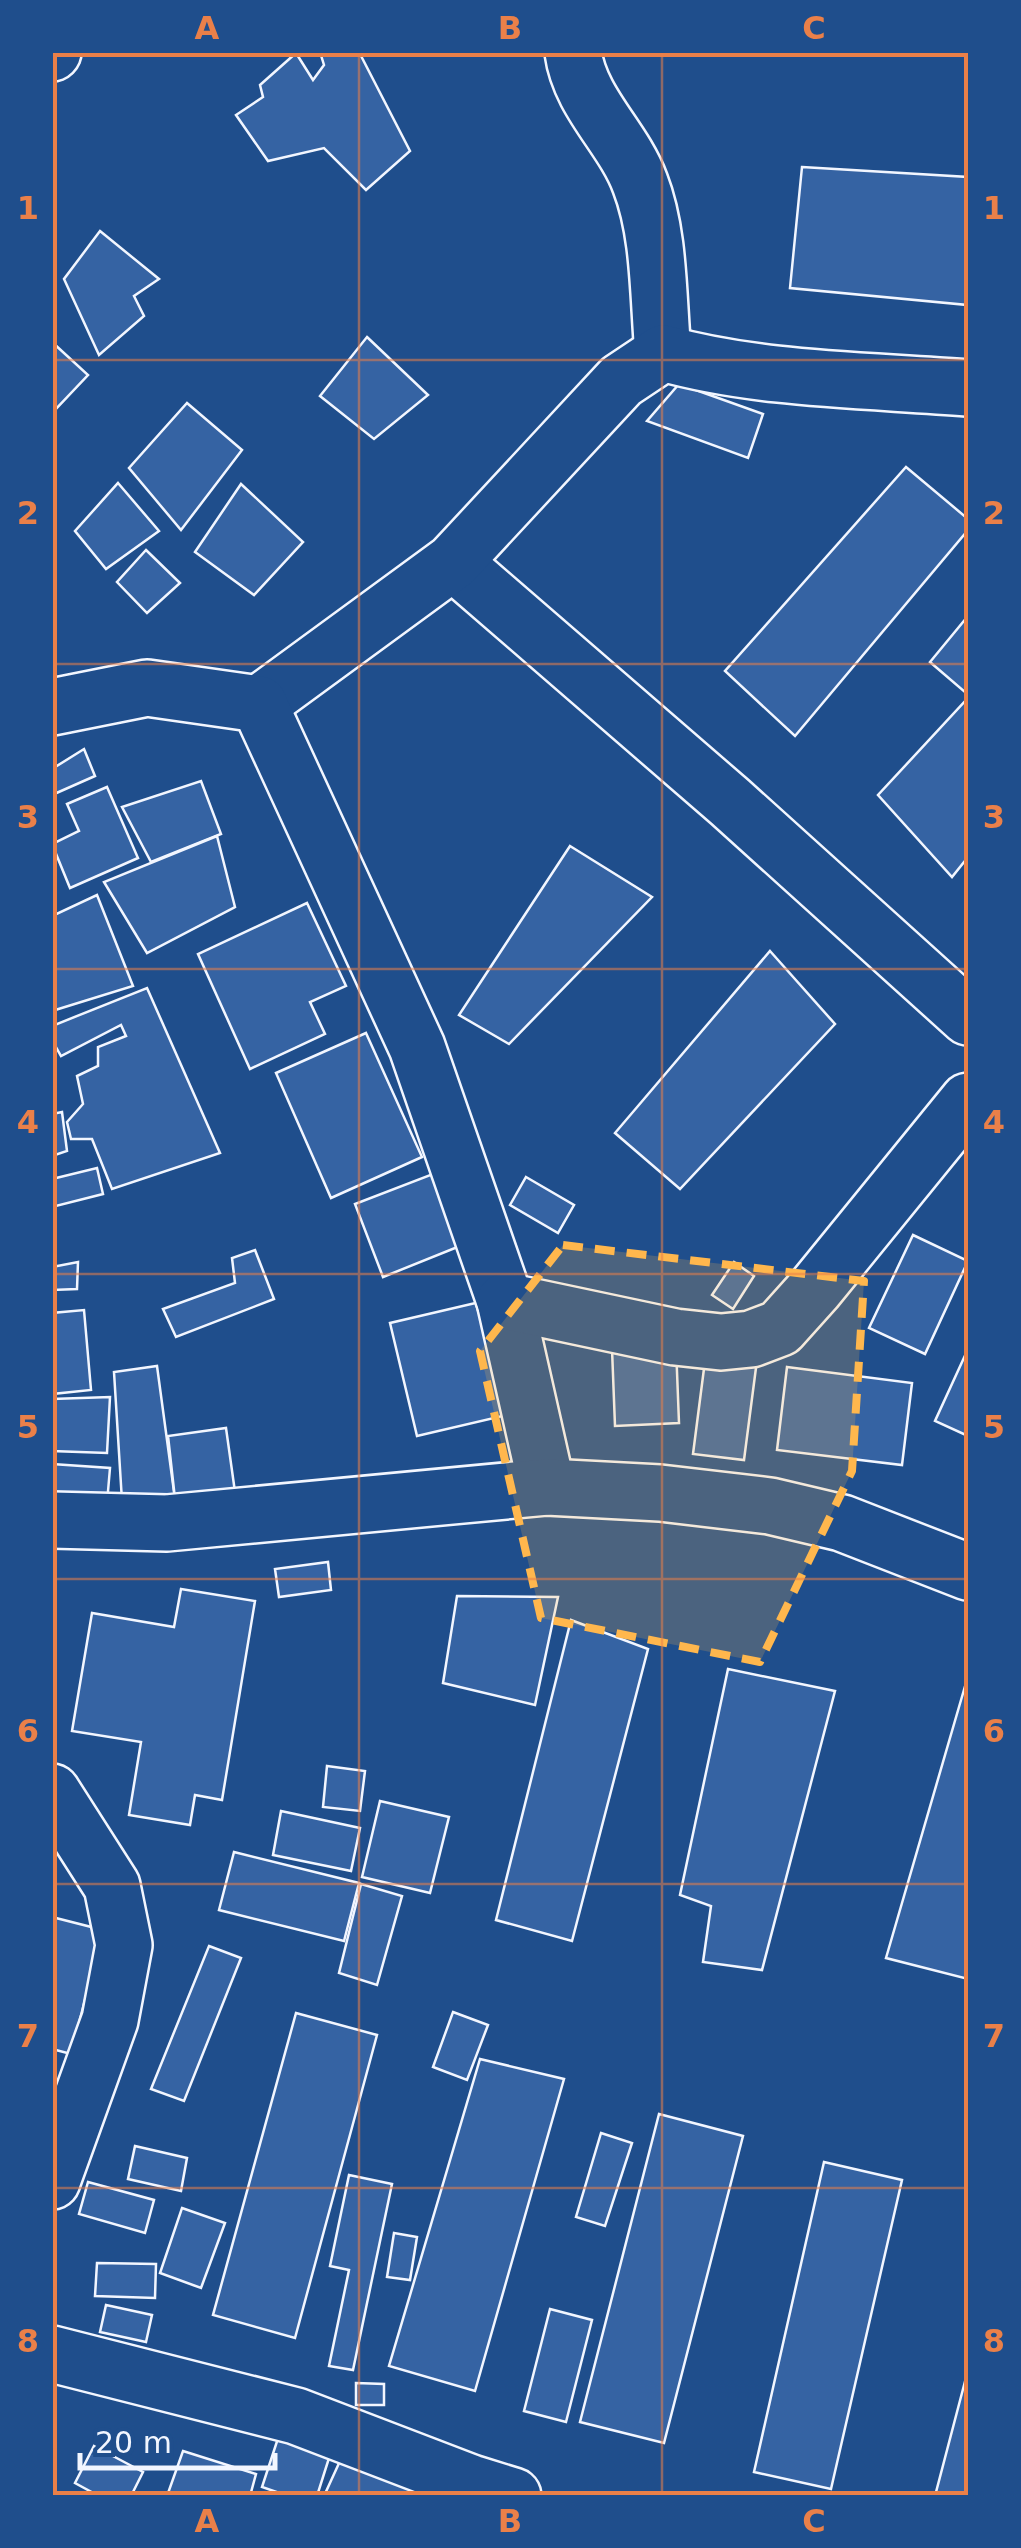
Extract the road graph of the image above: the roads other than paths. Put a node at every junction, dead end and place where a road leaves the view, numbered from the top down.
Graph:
1 (572, 52) edge
2 (662, 353) junction
3 (968, 388) edge
4 (453, 562) junction
5 (258, 704) junction
6 (53, 706) edge
7 (968, 1017) edge
8 (968, 1101) edge
9 (504, 1301) junction
10 (547, 1487) junction
11 (52, 1520) edge
12 (968, 1572) edge
13 (52, 1792) edge
14 (52, 2181) edge
15 (52, 2354) edge
16 (513, 2496) edge

1 - 2 street
2 - 3 street
2 - 4 street
4 - 5 street
4 - 7 street
5 - 6 street
5 - 9 street
8 - 9 street
9 - 10 street
10 - 11 street
10 - 12 street
13 - 14 street
15 - 16 street

